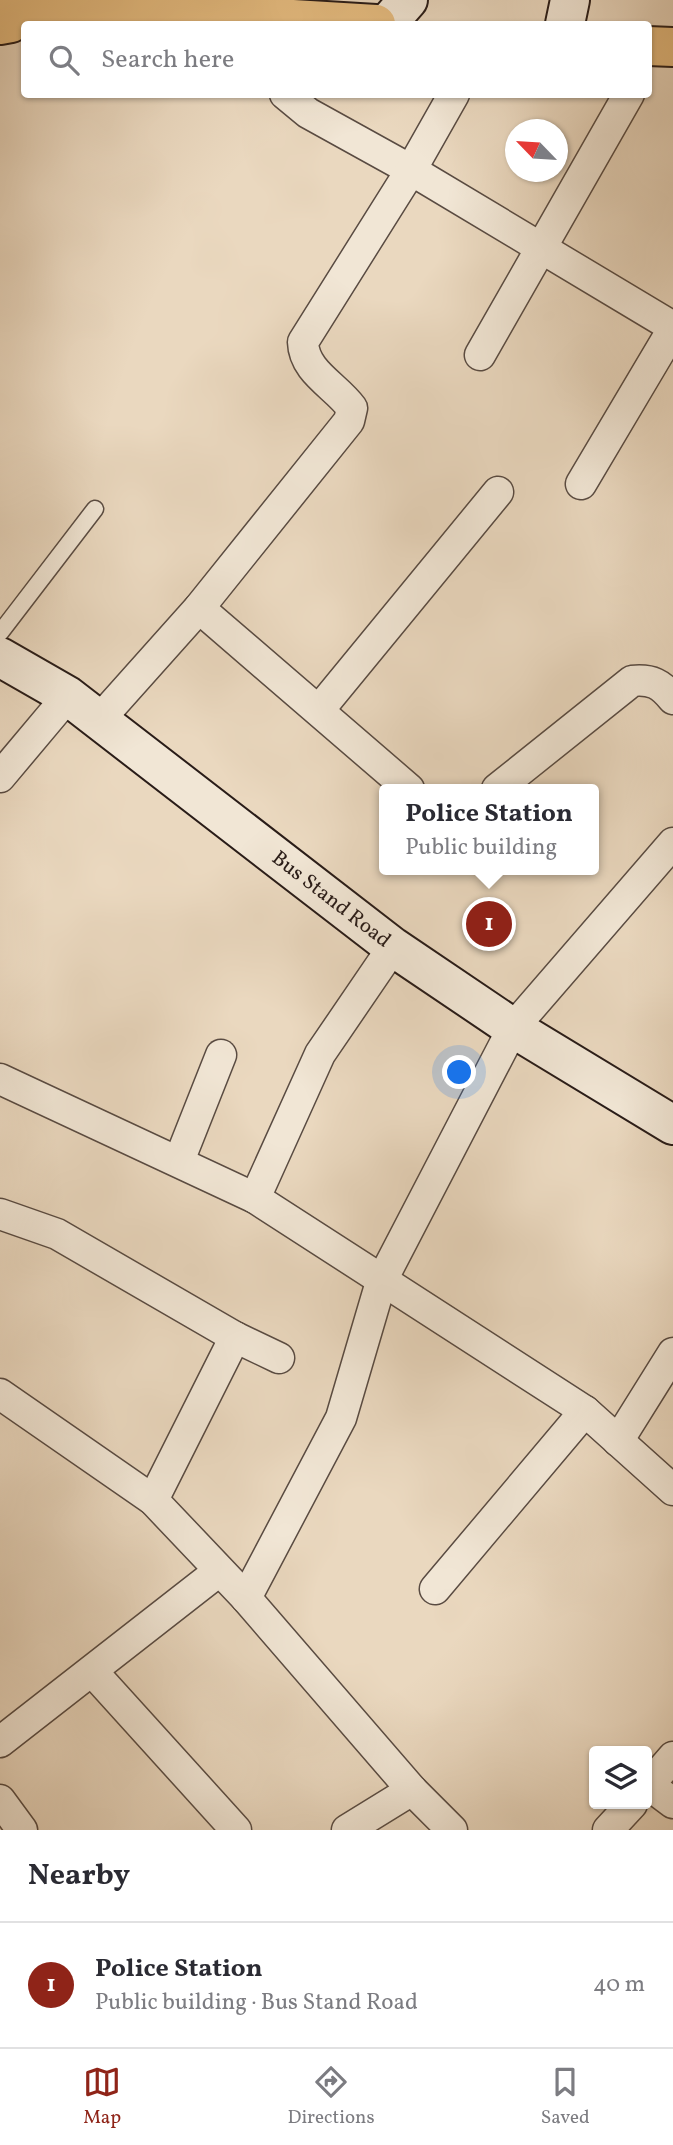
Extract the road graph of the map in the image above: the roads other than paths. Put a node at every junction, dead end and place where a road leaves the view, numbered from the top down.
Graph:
1 (408, 0) edge
2 (570, 0) edge
3 (31, 9) edge
4 (261, 21) edge
5 (390, 21) edge
6 (566, 21) edge
7 (290, 98) edge
8 (452, 98) edge
9 (627, 98) edge
10 (411, 170) junction
11 (541, 249) junction
12 (673, 328) edge
13 (480, 355) dead end
14 (581, 484) dead end
15 (498, 492) dead end
16 (95, 509) dead end
17 (199, 608) junction
18 (0, 633) edge
19 (0, 657) edge
20 (68, 696) junction
21 (673, 699) edge
22 (319, 710) junction
23 (99, 720) junction
24 (0, 777) edge
25 (403, 784) edge
26 (503, 784) edge
27 (673, 843) edge
28 (393, 947) junction
29 (513, 1028) junction
30 (221, 1055) dead end
31 (0, 1079) edge
32 (673, 1125) edge
33 (179, 1161) junction
34 (255, 1198) junction
35 (0, 1213) edge
36 (381, 1282) junction
37 (234, 1338) junction
38 (673, 1353) edge
39 (279, 1358) dead end
40 (0, 1394) edge
41 (585, 1411) junction
42 (618, 1441) junction
43 (673, 1490) edge
44 (153, 1500) junction
45 (219, 1570) junction
46 (435, 1588) dead end
47 (246, 1598) junction
48 (92, 1671) junction
49 (0, 1742) edge
50 (673, 1757) edge
51 (652, 1781) edge
52 (412, 1790) junction
53 (652, 1796) edge
54 (0, 1800) edge
55 (673, 1803) edge
56 (627, 1809) edge
57 (22, 1830) edge
58 (236, 1830) edge
59 (347, 1830) edge
60 (452, 1830) edge
61 (608, 1830) edge

1 - 5 main road
2 - 6 main road
3 - 4 main road
7 - 10 street
8 - 10 street
9 - 11 street
10 - 11 street
10 - 17 street
11 - 12 street
11 - 13 street
12 - 14 street
15 - 22 street
16 - 18 lane
17 - 22 street
17 - 23 street
19 - 20 main road, Bus Stand Road
20 - 23 main road, Bus Stand Road
20 - 24 street
21 - 26 street
22 - 25 street
23 - 28 main road, Bus Stand Road
27 - 29 street
28 - 29 main road, Bus Stand Road
28 - 34 street
29 - 32 main road, Bus Stand Road
29 - 36 street
30 - 33 street
31 - 33 street
33 - 34 street
34 - 36 street
35 - 37 street
36 - 41 street
36 - 47 street
37 - 39 street
37 - 44 street
38 - 42 street
40 - 44 street
41 - 42 street
41 - 46 street
42 - 43 street
44 - 45 street
45 - 47 street
45 - 48 street
47 - 52 street
48 - 49 street
48 - 58 street
50 - 51 street
52 - 59 street
52 - 60 street
53 - 55 street
54 - 57 street
56 - 61 street

